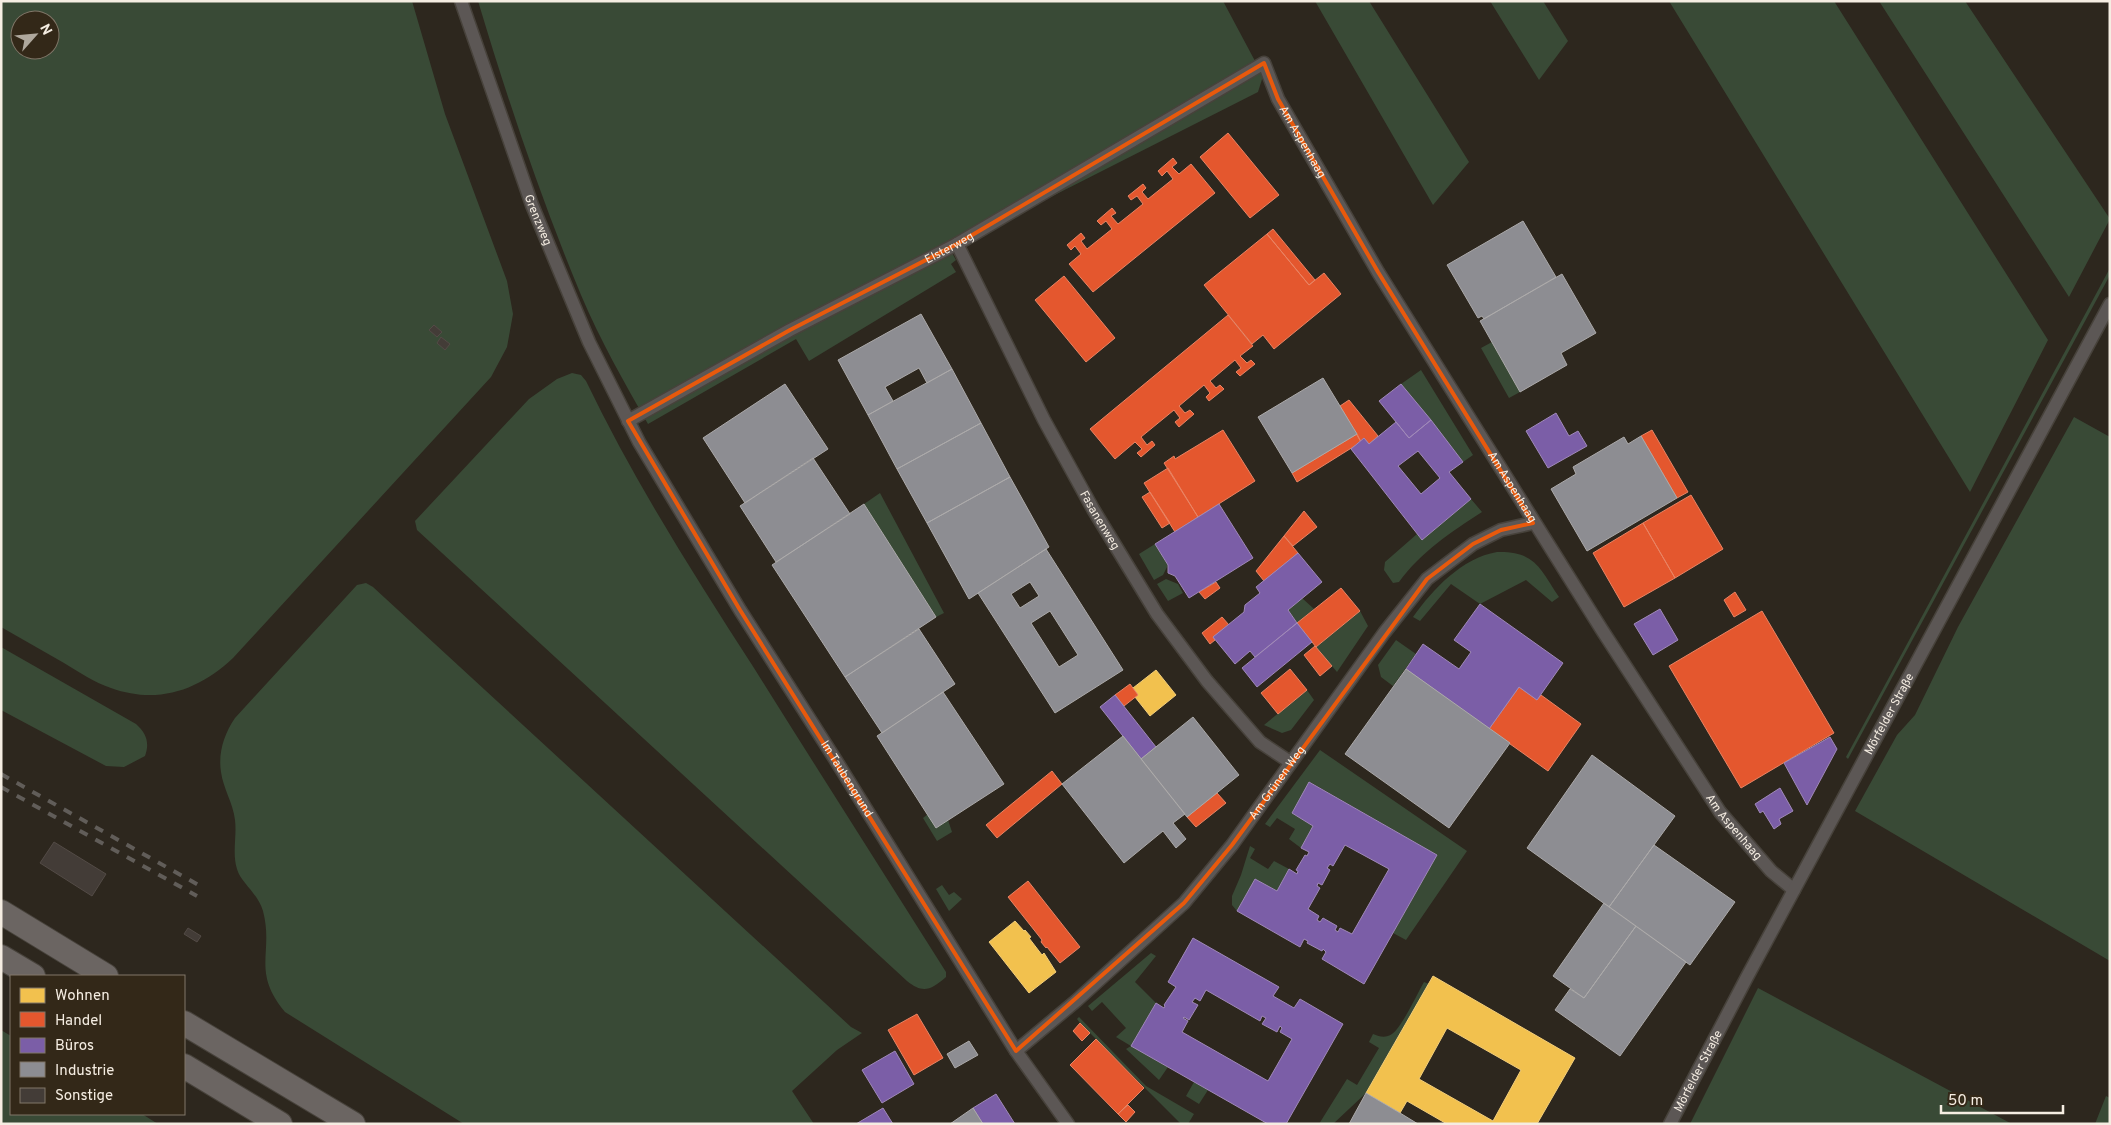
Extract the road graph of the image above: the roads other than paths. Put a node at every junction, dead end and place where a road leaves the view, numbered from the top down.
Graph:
1 (461, 1) edge
2 (1264, 63) joint
3 (957, 244) junction
4 (2110, 304) edge
5 (631, 426) junction
6 (1534, 523) junction
7 (1290, 762) junction
8 (1794, 890) junction
9 (1, 912) edge
10 (1, 957) edge
11 (31, 975) edge
12 (104, 975) edge
13 (185, 1024) edge
14 (1016, 1051) junction
15 (185, 1067) edge
16 (280, 1124) edge
17 (353, 1124) edge
18 (1068, 1124) edge
19 (1670, 1124) edge

1 - 5 street, Grenzweg
2 - 3 street, Elsterweg
2 - 6 street, Am Aspenhaag
3 - 5 street, Elsterweg
3 - 7 street, Fasanenweg
4 - 8 street, Mörfelder Straße
5 - 14 street, Im Taubengrund
6 - 7 street, Am Grünen Weg
6 - 8 street, Am Aspenhaag
7 - 14 street, Am Grünen Weg
8 - 19 street, Mörfelder Straße
9 - 12 highway
10 - 11 highway
13 - 17 highway
14 - 18 street, Im Taubengrund
15 - 16 highway

